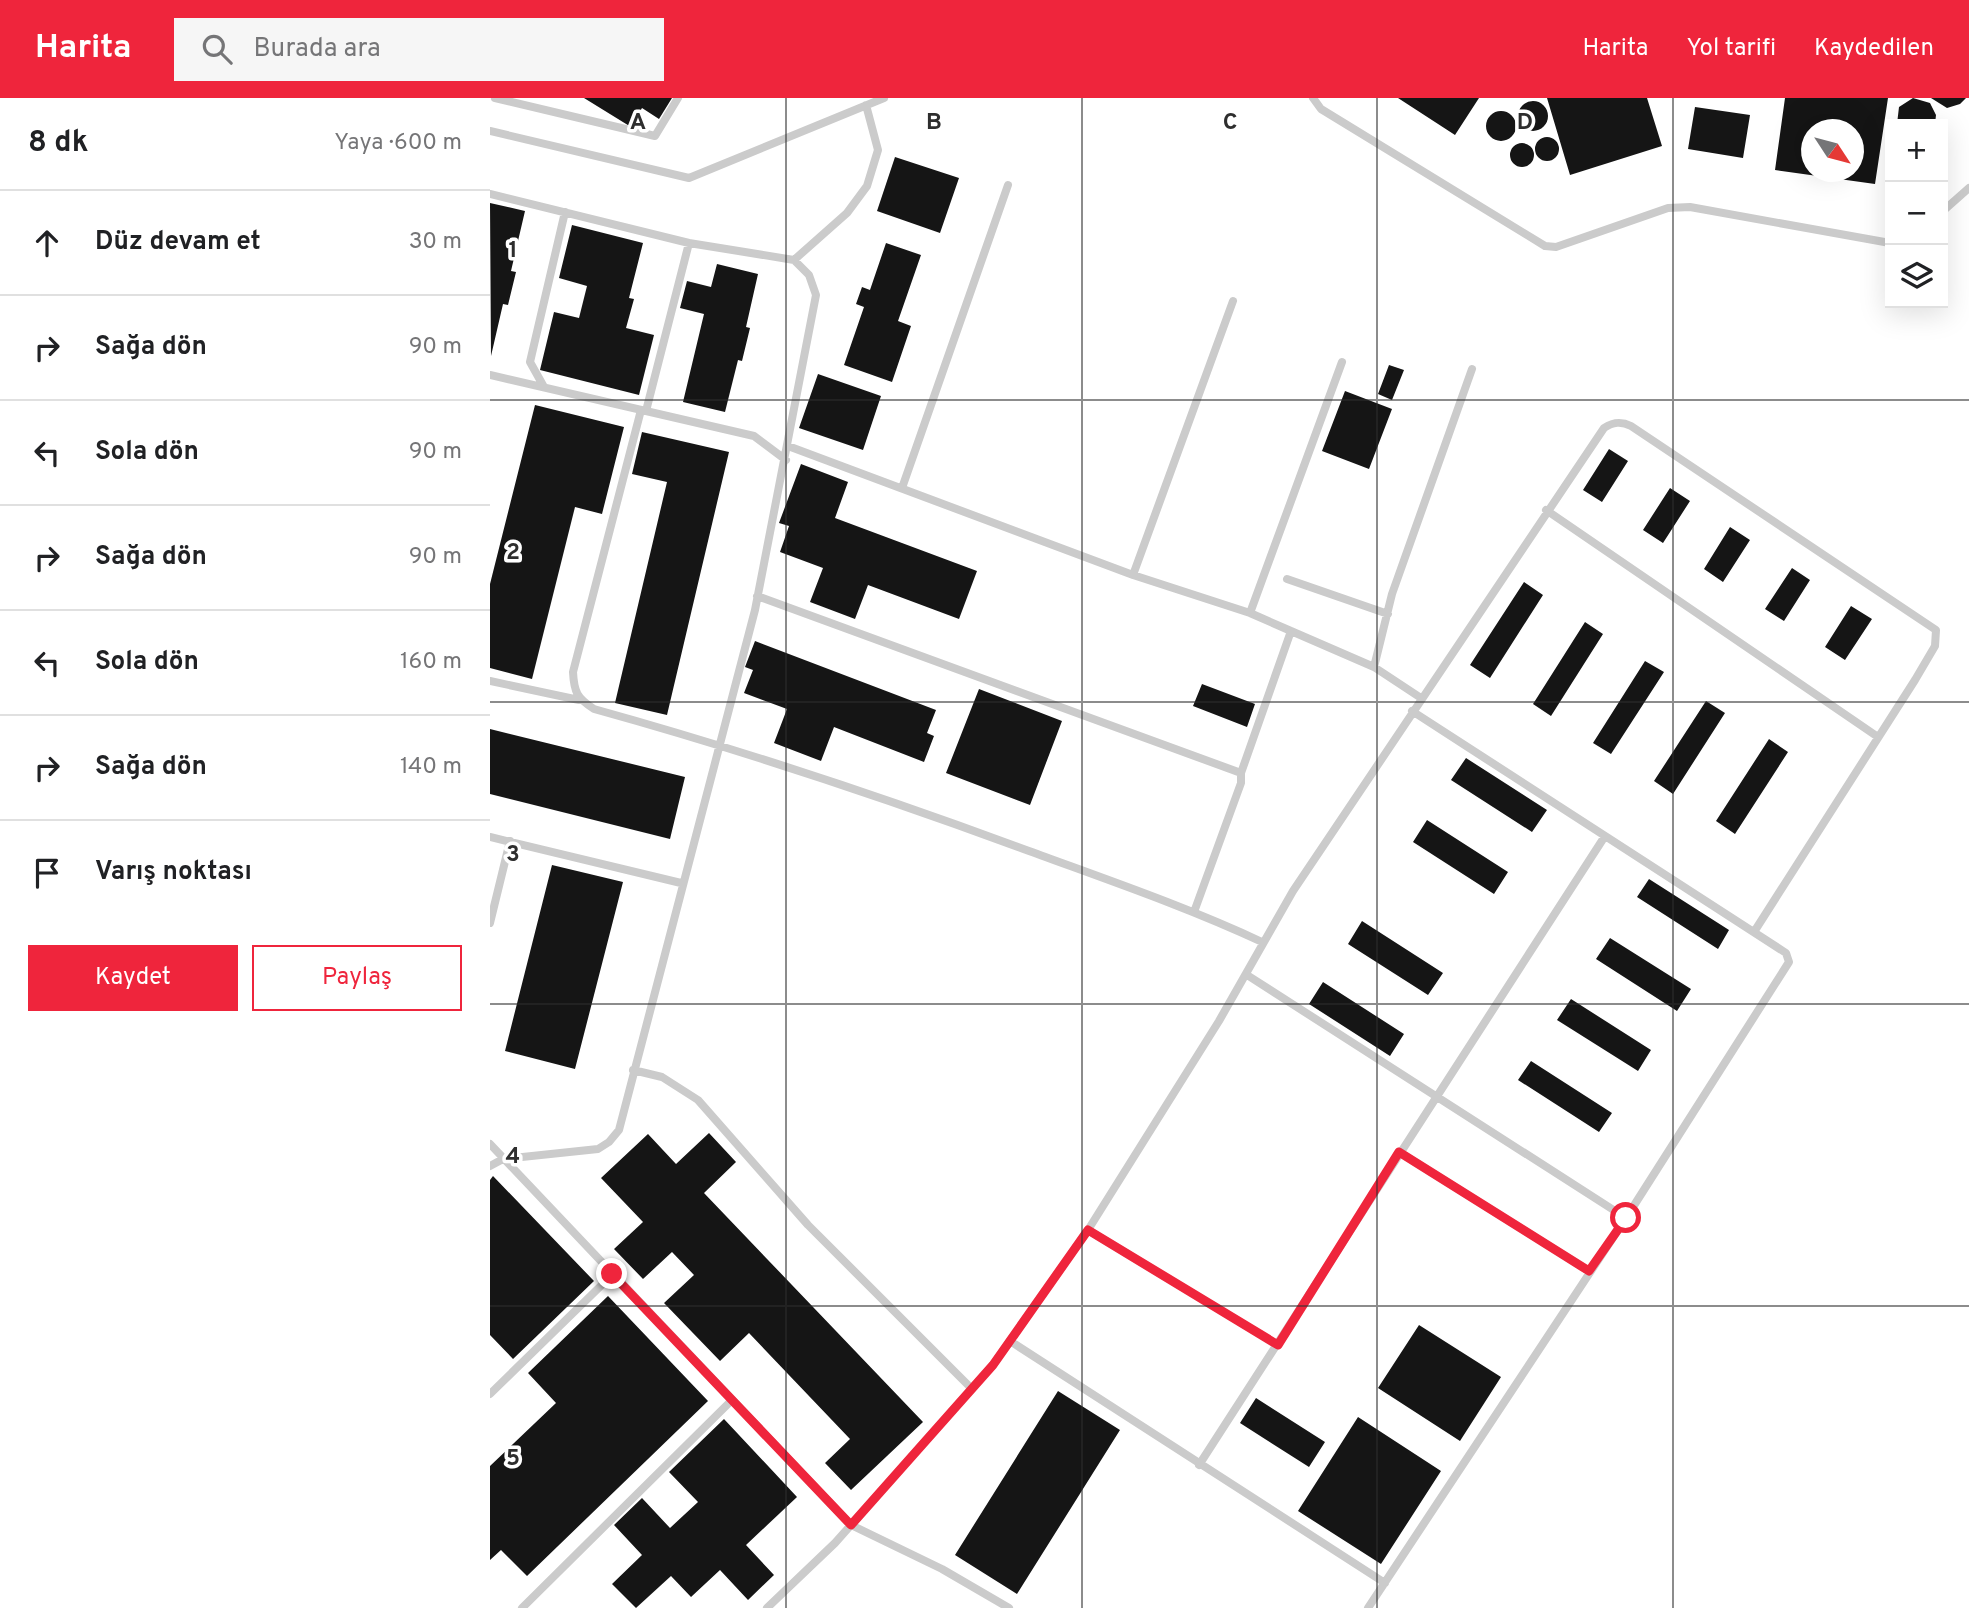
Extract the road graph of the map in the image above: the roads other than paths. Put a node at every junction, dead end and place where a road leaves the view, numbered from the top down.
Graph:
1 (495, 98) edge
2 (678, 98) edge
3 (884, 98) edge
4 (1312, 98) edge
5 (866, 105) junction
6 (490, 131) edge
7 (1008, 185) dead end
8 (1969, 188) edge
9 (490, 194) edge
10 (1948, 207) edge
11 (565, 212) junction
12 (1885, 242) edge
13 (689, 243) junction
14 (794, 260) junction
15 (1233, 301) dead end
16 (1342, 362) dead end
17 (1472, 369) dead end
18 (490, 375) edge
19 (544, 387) junction
20 (643, 410) junction
21 (788, 446) junction
22 (786, 460) junction
23 (902, 488) junction
24 (1546, 510) junction
25 (1133, 575) junction
26 (1287, 579) dead end
27 (757, 596) junction
28 (1250, 613) junction
29 (1388, 614) junction
30 (1291, 631) junction
31 (1374, 667) junction
32 (490, 681) edge
33 (1421, 698) junction
34 (579, 700) junction
35 (1412, 711) junction
36 (1878, 737) junction
37 (718, 743) junction
38 (1241, 773) junction
39 (1605, 836) junction
40 (490, 837) edge
41 (510, 841) junction
42 (681, 883) junction
43 (1194, 912) junction
44 (490, 923) edge
45 (1754, 932) junction
46 (1262, 942) junction
47 (1247, 975) junction
48 (633, 1070) junction
49 (1434, 1096) junction
50 (490, 1144) edge
51 (1399, 1152) junction
52 (503, 1159) junction
53 (490, 1166) edge
54 (1626, 1218) junction
55 (1088, 1230) junction
56 (1589, 1271) junction
57 (612, 1274) junction
58 (1010, 1340) junction
59 (1278, 1345) junction
60 (972, 1389) junction
61 (490, 1394) edge
62 (732, 1400) junction
63 (1199, 1465) junction
64 (851, 1525) junction
65 (1385, 1583) junction
66 (522, 1608) edge
67 (767, 1608) edge
68 (1009, 1608) edge
69 (1368, 1608) edge

1 - 2 lane
3 - 5 lane
4 - 12 lane
5 - 6 lane
5 - 14 lane
7 - 23 lane
8 - 10 lane
9 - 11 lane
11 - 13 lane
11 - 19 lane
13 - 14 lane
13 - 20 lane
14 - 21 lane
15 - 25 lane
16 - 28 lane
17 - 29 lane
18 - 19 lane
19 - 20 lane
20 - 22 lane
20 - 34 lane
21 - 22 lane
21 - 23 lane
22 - 27 lane
23 - 25 lane
24 - 33 lane
24 - 36 lane
24 - 36 lane
25 - 28 lane
26 - 29 lane
27 - 37 lane
27 - 38 lane
28 - 30 lane
29 - 31 lane
30 - 31 lane
30 - 38 lane
31 - 33 lane
32 - 34 lane
33 - 35 lane
34 - 37 lane
35 - 39 lane
35 - 46 lane
36 - 45 lane
37 - 42 lane
37 - 43 lane
38 - 43 lane
39 - 45 lane
39 - 49 lane
40 - 41 lane
41 - 42 lane
41 - 44 lane
42 - 48 lane
43 - 46 lane
45 - 54 lane
46 - 47 lane
47 - 49 lane
47 - 55 lane
48 - 52 lane
48 - 60 lane
49 - 51 lane
49 - 54 lane
50 - 52 lane
51 - 56 lane
51 - 59 lane
52 - 53 lane
52 - 57 lane
54 - 56 lane
55 - 58 lane
55 - 59 lane
56 - 65 lane
57 - 61 lane
57 - 62 lane
58 - 60 lane
58 - 63 lane
59 - 63 lane
60 - 64 lane
62 - 64 lane
62 - 66 lane
63 - 65 lane
64 - 67 lane
64 - 68 lane
65 - 69 lane

